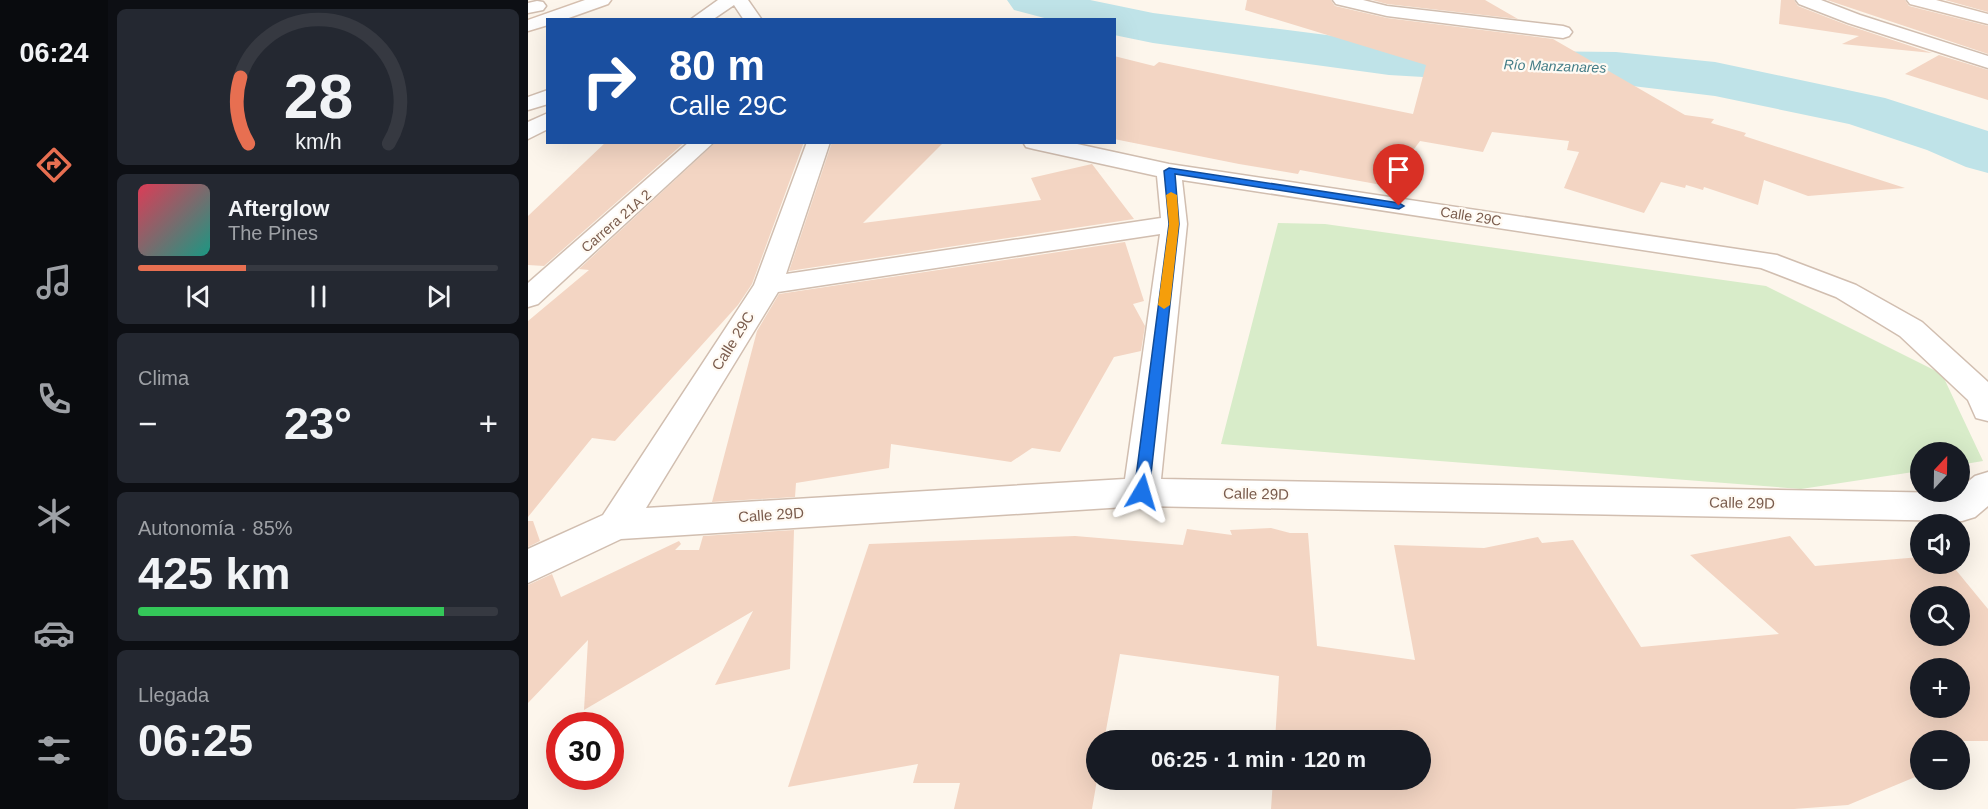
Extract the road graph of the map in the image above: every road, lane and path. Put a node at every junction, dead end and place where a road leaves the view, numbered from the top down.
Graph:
1 (557, 0) edge
2 (602, 0) edge
3 (730, 0) edge
4 (739, 0) edge
5 (1342, 0) edge
6 (1805, 0) edge
7 (1916, 0) edge
8 (1958, 0) edge
9 (1459, 4) dead end
10 (531, 8) edge
11 (1988, 8) edge
12 (1433, 16) junction
13 (551, 18) edge
14 (702, 18) edge
15 (752, 18) edge
16 (1988, 19) edge
17 (546, 20) edge
18 (528, 26) edge
19 (1563, 32) dead end
20 (1988, 62) edge
21 (546, 97) edge
22 (528, 104) edge
23 (546, 120) edge
24 (528, 132) edge
25 (702, 144) edge
26 (818, 144) edge
27 (1043, 144) edge
28 (1169, 171) junction
29 (1174, 224) junction
30 (768, 285) junction
31 (528, 298) edge
32 (1986, 400) edge
33 (1988, 486) edge
34 (1142, 492) junction
35 (616, 525) junction
36 (528, 567) edge

1 - 10 street
2 - 13 street
3 - 14 street
4 - 15 street
5 - 12 street
6 - 20 street
7 - 16 street
8 - 11 street
9 - 12 street
12 - 19 street
17 - 18 street
21 - 22 street
23 - 24 street
25 - 31 street, Carrera 21A 2
26 - 30 street, Calle 29C
27 - 28 street, Calle 29C
28 - 29 street
28 - 32 street, Calle 29C
29 - 30 street
29 - 34 street
30 - 35 street, Calle 29C
33 - 34 street, Calle 29D
34 - 35 street, Calle 29D
35 - 36 street, Calle 29D

